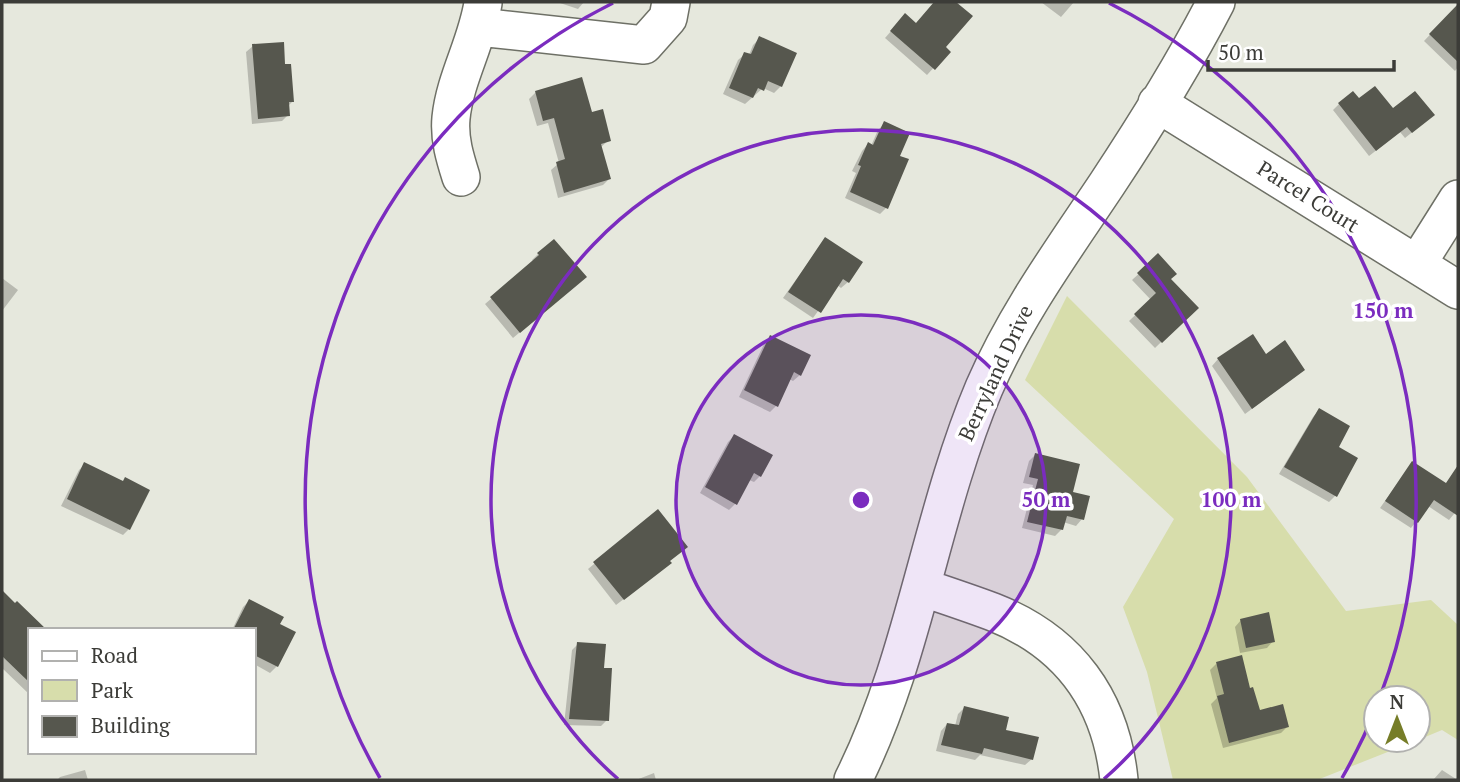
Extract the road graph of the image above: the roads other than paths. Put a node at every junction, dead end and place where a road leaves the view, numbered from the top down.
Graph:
1 (671, 2) edge
2 (1216, 2) edge
3 (481, 14) edge
4 (1157, 103) junction
5 (461, 177) dead end
6 (1458, 199) edge
7 (1417, 264) junction
8 (1458, 290) edge
9 (921, 587) junction
10 (853, 780) edge
11 (1119, 780) edge

1 - 3 street
2 - 4 street, Berryland Drive
3 - 5 street
4 - 7 street, Parcel Court
4 - 9 street, Berryland Drive
6 - 7 street
7 - 8 street, Parcel Court
9 - 10 street, Berryland Drive
9 - 11 street

